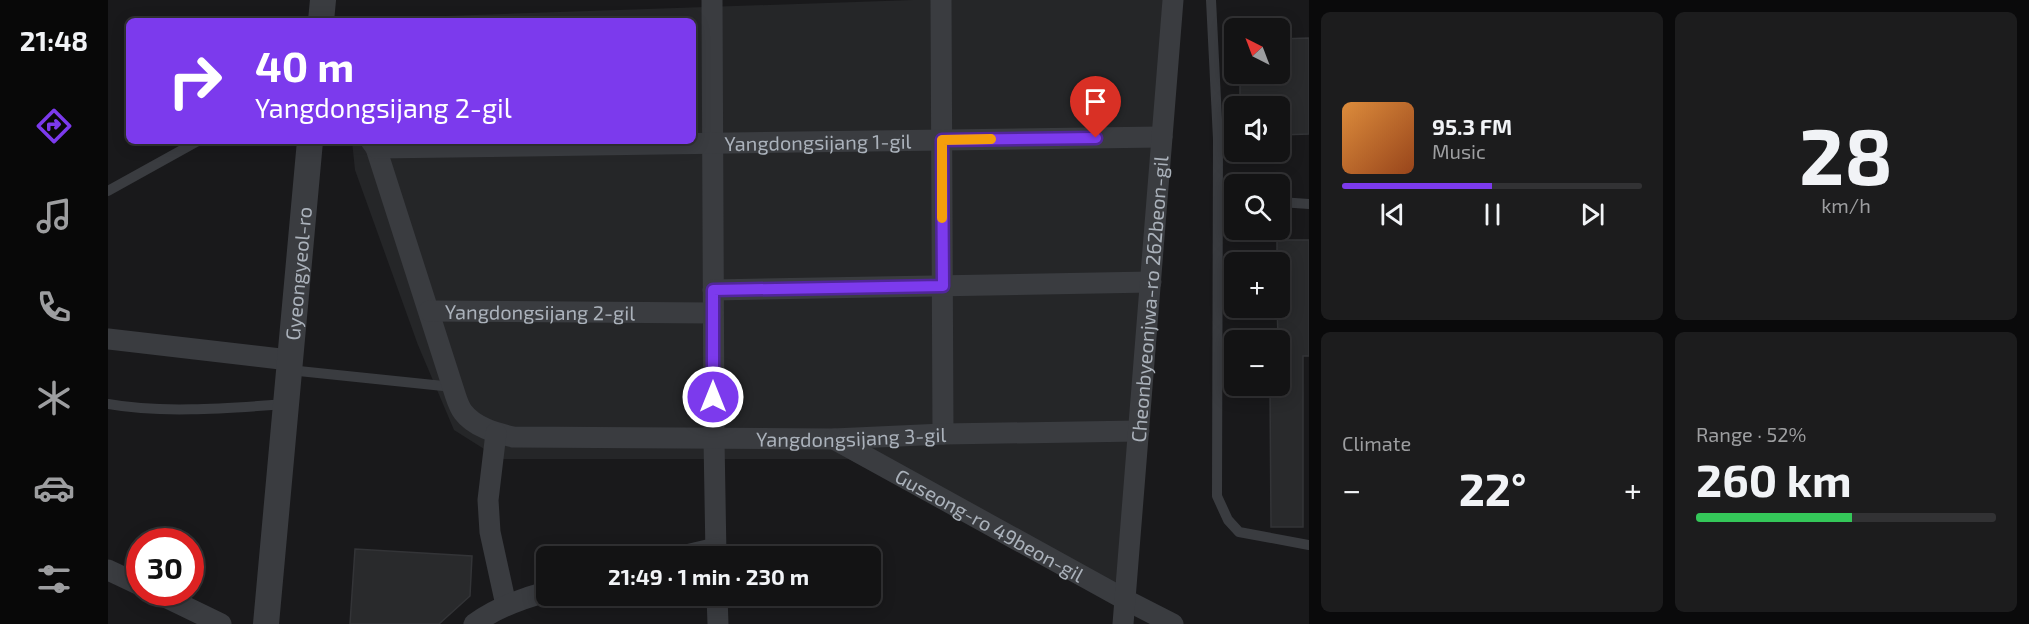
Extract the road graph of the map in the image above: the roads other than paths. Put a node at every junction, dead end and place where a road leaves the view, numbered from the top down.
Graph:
1 (323, 0) edge
2 (712, 0) edge
3 (941, 0) edge
4 (1173, 0) edge
5 (1211, 0) edge
6 (321, 18) edge
7 (1162, 137) junction
8 (942, 140) junction
9 (696, 143) edge
10 (714, 143) junction
11 (193, 144) edge
12 (310, 144) edge
13 (544, 144) edge
14 (374, 145) edge
15 (108, 191) edge
16 (1218, 200) junction
17 (1224, 200) edge
18 (1290, 203) edge
19 (1309, 204) edge
20 (1150, 282) junction
21 (943, 286) junction
22 (713, 290) junction
23 (429, 311) junction
24 (713, 313) junction
25 (108, 339) edge
26 (289, 365) junction
27 (453, 387) junction
28 (108, 404) edge
29 (286, 404) junction
30 (1139, 430) junction
31 (496, 433) junction
32 (943, 434) junction
33 (714, 439) junction
34 (834, 439) junction
35 (1309, 545) edge
36 (716, 546) edge
37 (108, 570) edge
38 (126, 578) edge
39 (536, 594) edge
40 (1126, 600) junction
41 (506, 605) junction
42 (184, 606) edge
43 (717, 606) edge
44 (221, 624) edge
45 (266, 624) edge
46 (474, 624) edge
47 (718, 624) edge
48 (1123, 624) edge
49 (1173, 624) edge

1 - 6 street
2 - 10 street
3 - 8 street
4 - 7 street, Cheonbyeonjwa-ro 262beon-gil
5 - 16 lane
7 - 8 street, Yangdongsijang 1-gil
7 - 20 street, Cheonbyeonjwa-ro 262beon-gil
8 - 10 street, Yangdongsijang 1-gil
8 - 21 street
9 - 10 street, Yangdongsijang 1-gil
10 - 22 street
11 - 15 lane
12 - 26 street, Gyeongyeol-ro
13 - 14 street, Yangdongsijang 1-gil
14 - 23 street, Yangdongsijang 2-gil
16 - 17 lane
16 - 35 lane
18 - 19 lane
20 - 21 street
20 - 30 street, Cheonbyeonjwa-ro 262beon-gil
21 - 22 street
21 - 32 street
22 - 24 street
23 - 24 street, Yangdongsijang 2-gil
23 - 27 street, Yangdongsijang 3-gil
24 - 33 street
25 - 26 street
26 - 27 lane
26 - 29 street, Gyeongyeol-ro
27 - 31 street, Yangdongsijang 3-gil
28 - 29 lane
29 - 45 street, Gyeongyeol-ro
30 - 32 street, Yangdongsijang 3-gil
30 - 40 street, Cheonbyeonjwa-ro 262beon-gil
31 - 33 street, Yangdongsijang 3-gil
31 - 41 street
32 - 34 street, Yangdongsijang 3-gil
33 - 34 street, Yangdongsijang 3-gil
33 - 36 street
34 - 40 street, Guseong-ro 49beon-gil
37 - 38 street
39 - 41 street
40 - 48 street
40 - 49 street, Guseong-ro 49beon-gil
41 - 46 street
42 - 44 street
43 - 47 street

